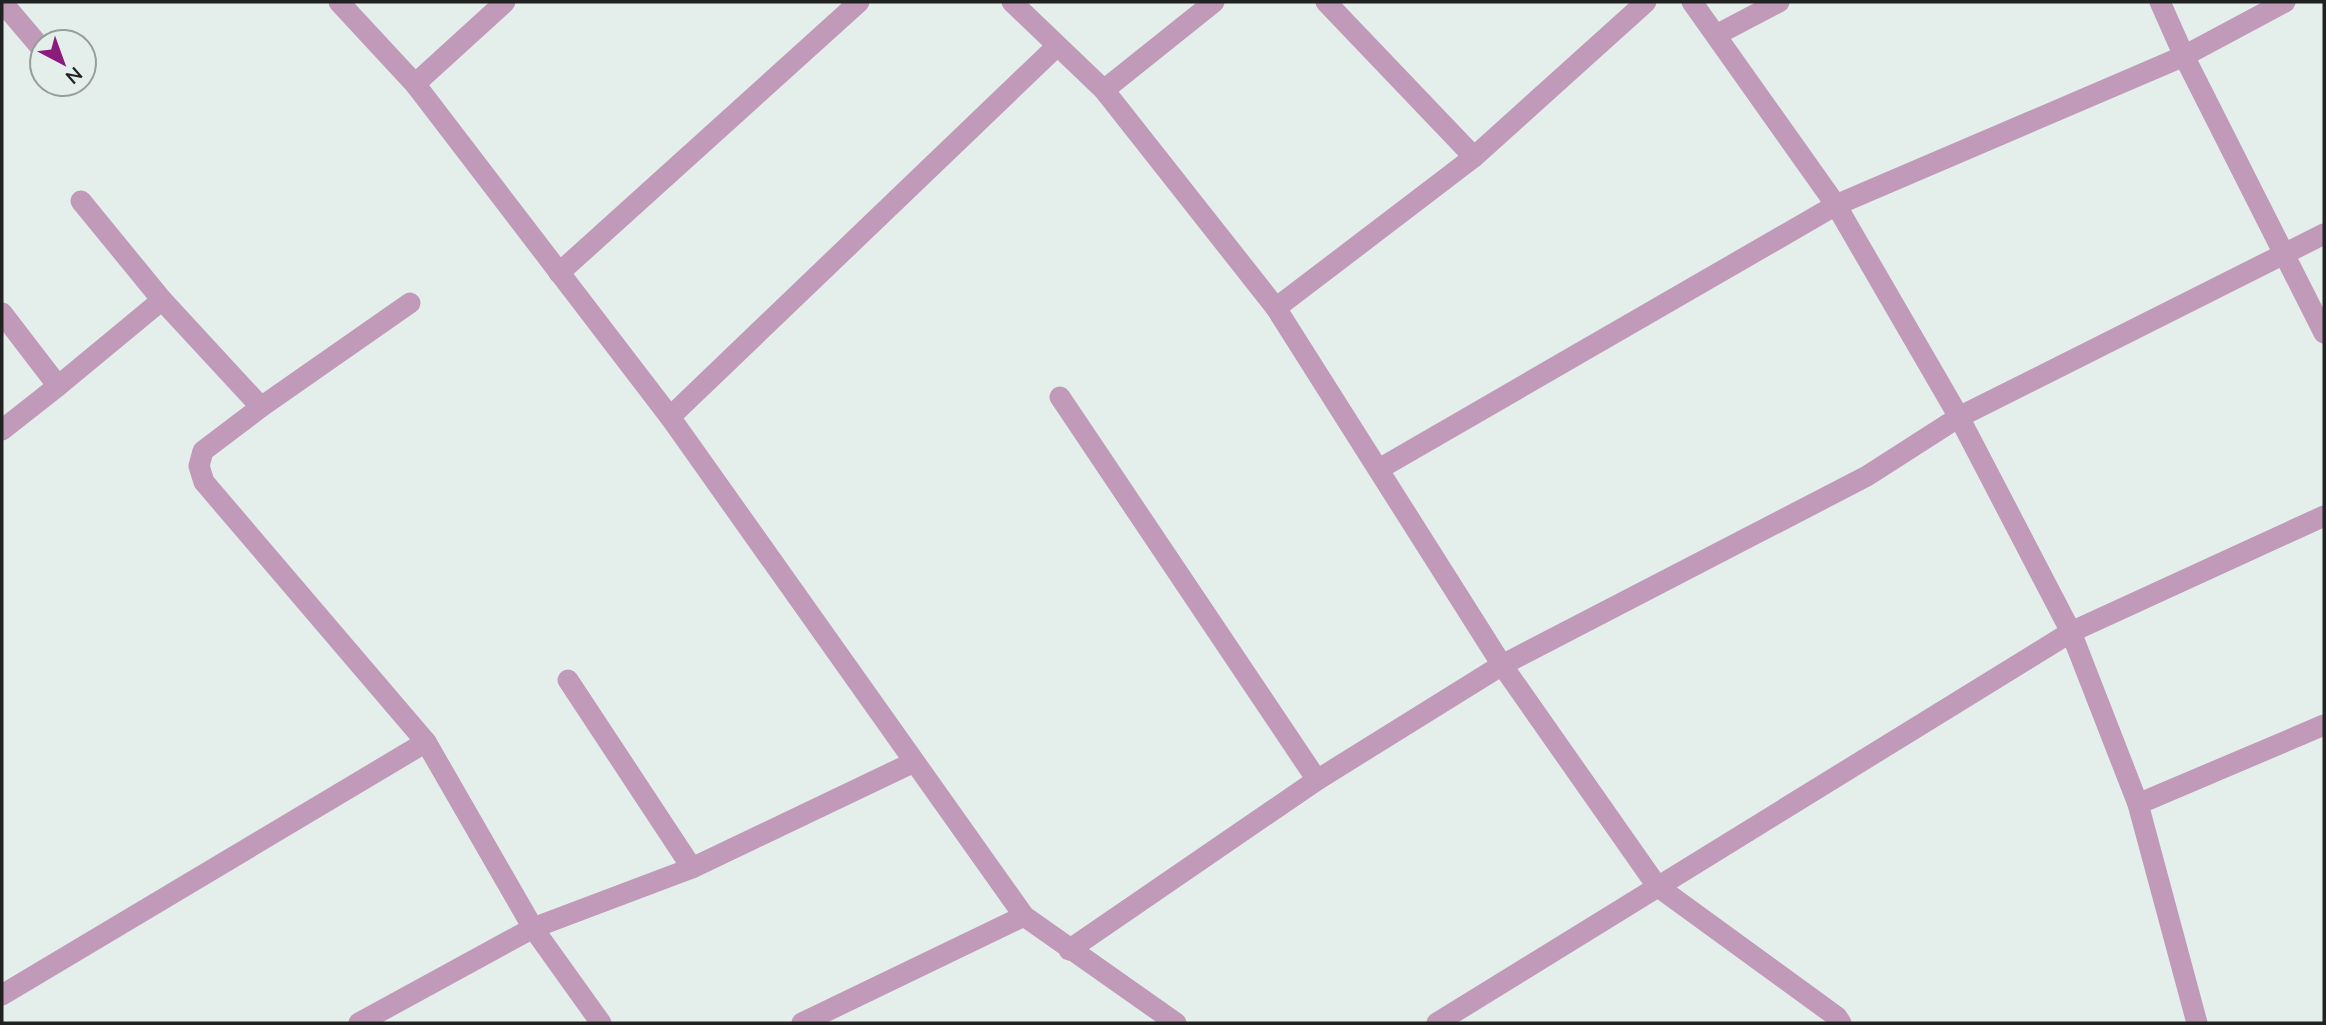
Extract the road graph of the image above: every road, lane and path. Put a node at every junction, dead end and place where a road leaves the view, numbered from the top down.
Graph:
1 (2, 2) edge
2 (339, 2) edge
3 (505, 2) edge
4 (859, 2) edge
5 (1012, 2) edge
6 (1214, 2) edge
7 (1326, 2) edge
8 (1646, 2) edge
9 (1692, 2) edge
10 (1779, 2) edge
11 (2160, 2) edge
12 (2285, 2) edge
13 (28, 33) edge
14 (1716, 35) junction
15 (1057, 46) junction
16 (2184, 56) junction
17 (415, 84) junction
18 (1104, 90) junction
19 (1474, 157) junction
20 (81, 201) dead end
21 (1836, 205) junction
22 (2324, 234) edge
23 (2283, 255) junction
24 (559, 273) junction
25 (162, 300) junction
26 (410, 303) dead end
27 (1276, 307) junction
28 (2, 313) edge
29 (2324, 334) edge
30 (58, 386) junction
31 (1060, 397) dead end
32 (261, 407) junction
33 (670, 417) junction
34 (1959, 417) junction
35 (2, 430) edge
36 (1380, 469) junction
37 (2324, 516) edge
38 (2071, 632) junction
39 (1502, 665) junction
40 (568, 680) dead end
41 (2324, 725) edge
42 (426, 741) junction
43 (914, 762) junction
44 (1317, 780) junction
45 (2138, 804) junction
46 (692, 868) junction
47 (1657, 886) junction
48 (1024, 916) junction
49 (533, 928) junction
50 (1069, 950) junction
51 (2, 995) edge
52 (359, 1023) edge
53 (601, 1023) edge
54 (802, 1023) edge
55 (1176, 1023) edge
56 (1437, 1023) edge
57 (1841, 1023) edge
58 (2197, 1023) edge

1 - 13 street
2 - 17 street
3 - 17 street
4 - 24 street
5 - 15 street
6 - 18 street
7 - 19 street
8 - 19 street
9 - 14 street
10 - 14 street
11 - 16 street
12 - 16 street
14 - 21 street
15 - 18 street
15 - 33 street
16 - 21 street
16 - 23 street
17 - 24 street
18 - 27 street
19 - 27 street
20 - 25 street
21 - 34 street
21 - 36 street
22 - 23 street
23 - 29 street
23 - 34 street
24 - 33 street
25 - 30 street
25 - 32 street
26 - 32 street
27 - 36 street
28 - 30 street
30 - 35 street
31 - 44 street
32 - 42 street
33 - 43 street
34 - 38 street
34 - 39 street
36 - 39 street
37 - 38 street
38 - 45 street
38 - 47 street
39 - 44 street
39 - 47 street
40 - 46 street
41 - 45 street
42 - 49 street
42 - 51 street
43 - 46 street
43 - 48 street
44 - 50 street
45 - 58 street
46 - 49 street
47 - 56 street
47 - 57 street
48 - 50 street
48 - 54 street
49 - 52 street
49 - 53 street
50 - 55 street

